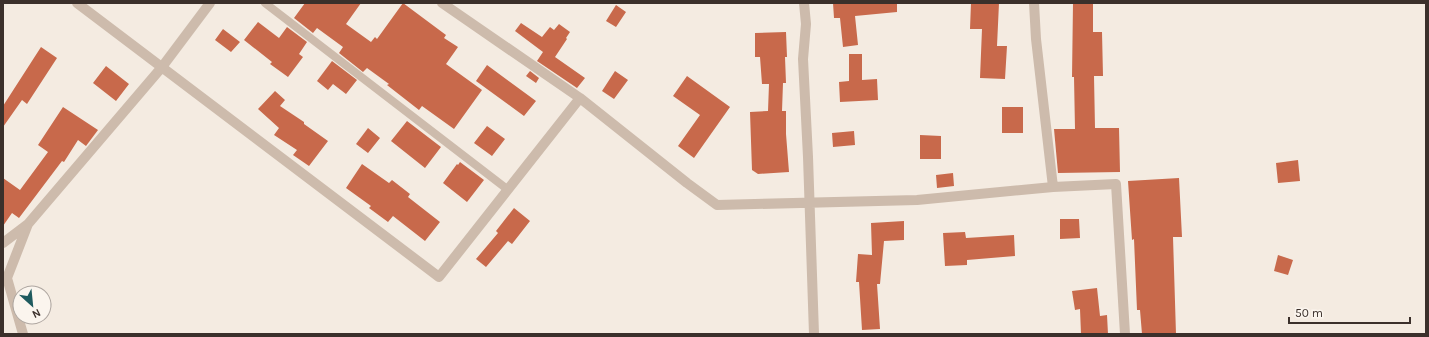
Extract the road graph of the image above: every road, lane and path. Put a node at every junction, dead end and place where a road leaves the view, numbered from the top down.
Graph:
1 (77, 3) edge
2 (210, 3) edge
3 (265, 3) edge
4 (442, 3) edge
5 (804, 3) edge
6 (1034, 3) edge
7 (162, 67) junction
8 (580, 98) junction
9 (1053, 188) junction
10 (507, 189) junction
11 (809, 203) junction
12 (28, 224) junction
13 (3, 243) edge
14 (23, 334) edge
15 (814, 334) edge
16 (1125, 334) edge

1 - 7 street
2 - 7 street
3 - 10 lane
4 - 8 street
5 - 11 street
6 - 9 street
7 - 10 street
7 - 12 street
8 - 10 street
8 - 11 street
9 - 11 street
9 - 16 street
11 - 15 street
12 - 13 street
12 - 14 street

